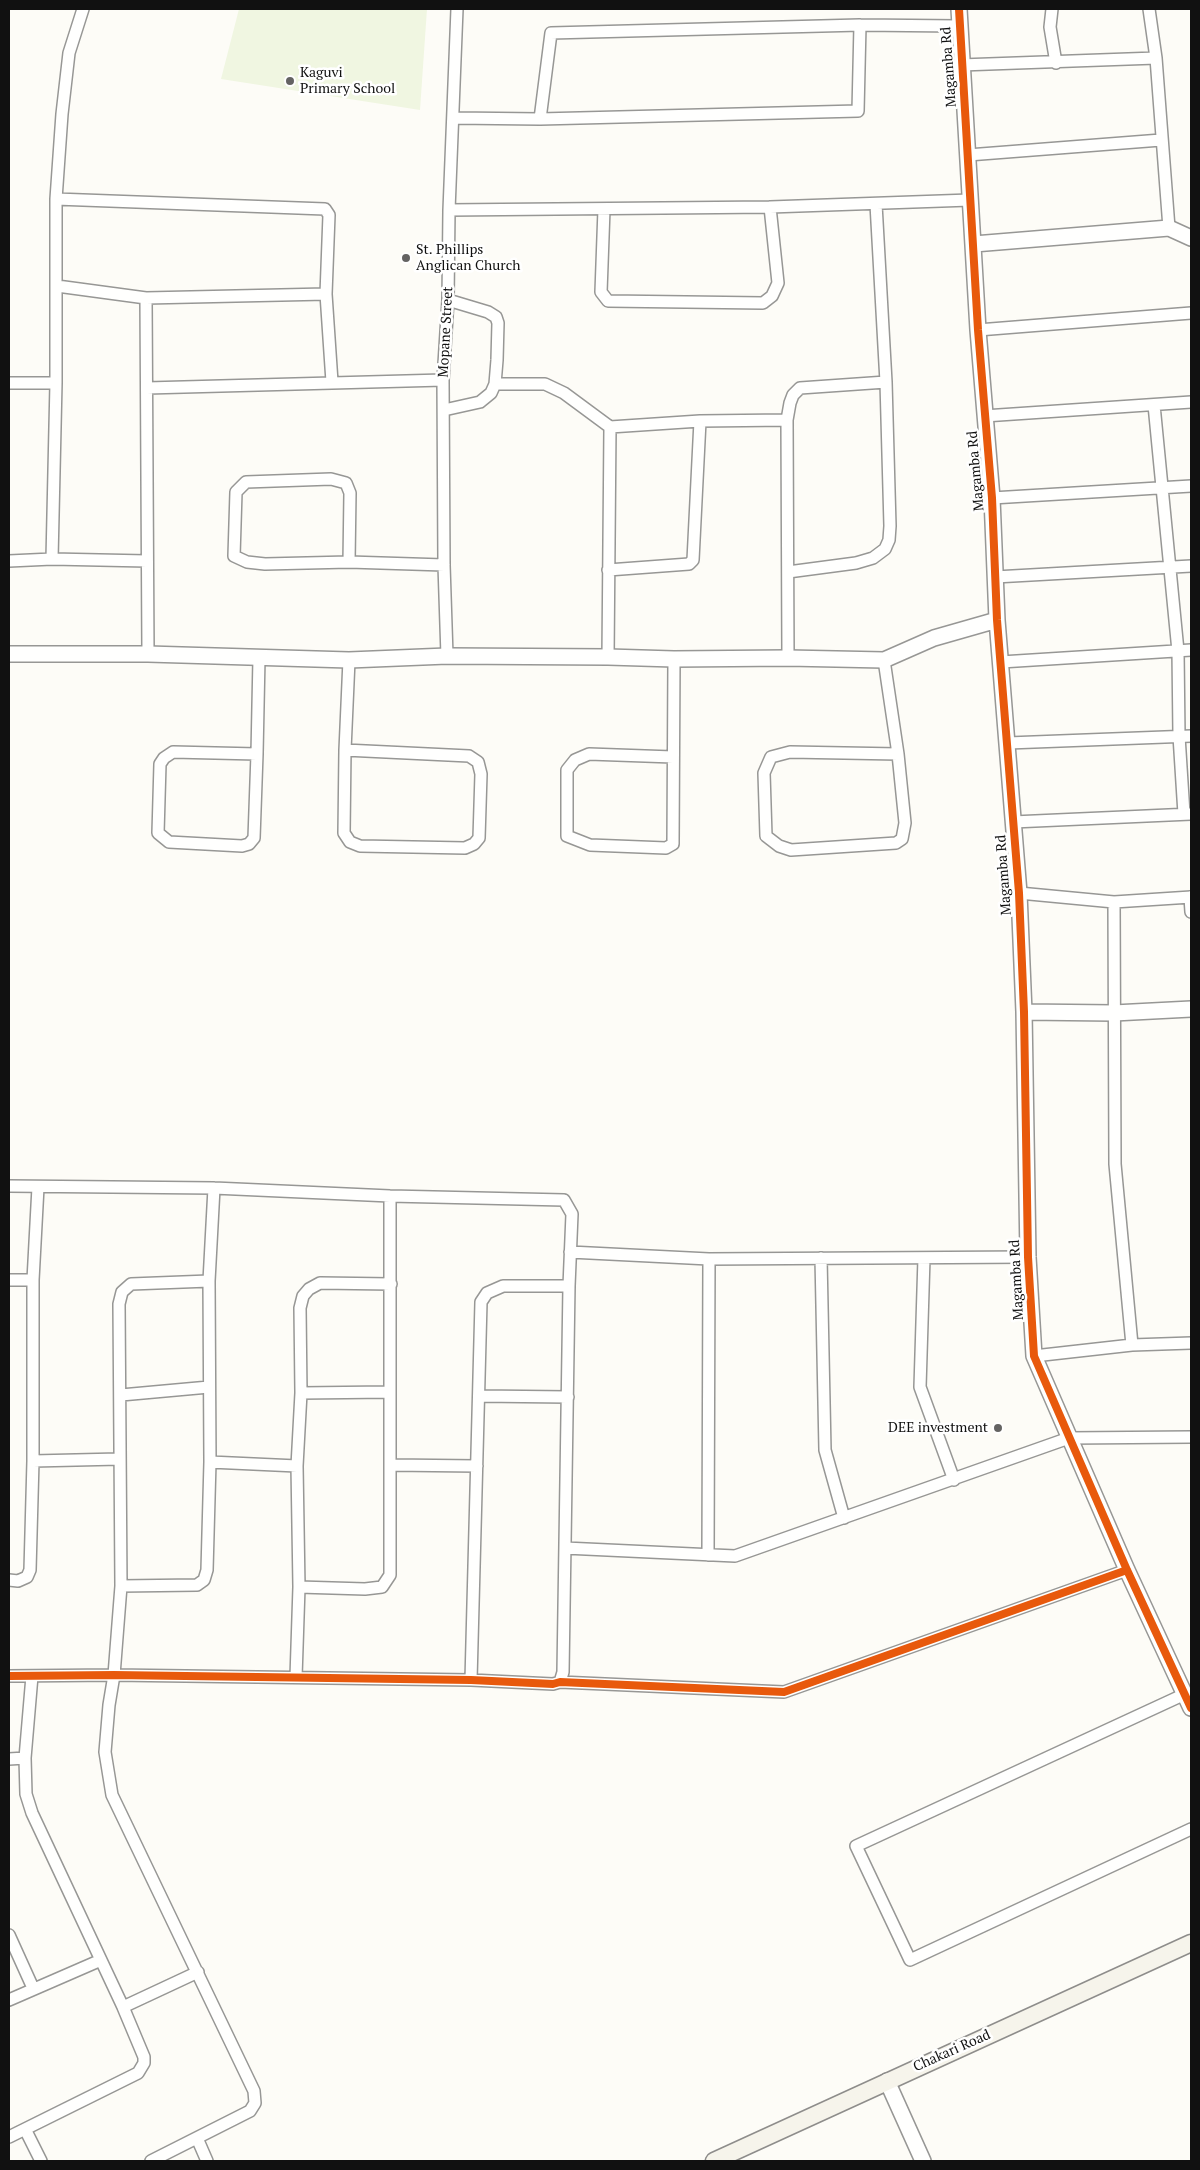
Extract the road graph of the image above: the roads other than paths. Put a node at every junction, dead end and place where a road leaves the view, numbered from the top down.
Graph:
1 (83, 9) edge
2 (456, 9) edge
3 (959, 9) edge
4 (1052, 9) edge
5 (1149, 9) edge
6 (860, 25) junction
7 (958, 26) junction
8 (1156, 58) junction
9 (1056, 63) junction
10 (961, 66) junction
11 (454, 118) junction
12 (540, 119) junction
13 (1161, 140) junction
14 (968, 155) junction
15 (56, 199) junction
16 (970, 200) junction
17 (876, 204) junction
18 (770, 207) junction
19 (604, 209) junction
20 (449, 210) junction
21 (1169, 228) junction
22 (1191, 238) edge
23 (974, 244) junction
24 (56, 286) junction
25 (326, 294) junction
26 (146, 298) junction
27 (448, 300) junction
28 (1191, 313) edge
29 (978, 330) junction
30 (443, 380) junction
31 (332, 382) junction
32 (886, 382) junction
33 (9, 383) edge
34 (56, 383) junction
35 (495, 384) junction
36 (147, 388) junction
37 (1191, 402) edge
38 (1154, 405) junction
39 (444, 410) junction
40 (984, 416) junction
41 (787, 420) junction
42 (700, 421) junction
43 (610, 427) junction
44 (1191, 486) edge
45 (1164, 488) junction
46 (992, 498) junction
47 (52, 559) junction
48 (9, 561) edge
49 (147, 561) junction
50 (349, 562) junction
51 (444, 565) junction
52 (1191, 566) edge
53 (1169, 567) junction
54 (608, 570) junction
55 (788, 572) junction
56 (995, 577) junction
57 (997, 620) junction
58 (1191, 650) edge
59 (1178, 651) junction
60 (9, 654) edge
61 (148, 654) junction
62 (447, 656) junction
63 (608, 657) junction
64 (259, 658) junction
65 (788, 658) junction
66 (674, 659) junction
67 (349, 660) junction
68 (884, 660) junction
69 (1001, 662) junction
70 (1179, 736) junction
71 (1191, 736) edge
72 (1008, 743) junction
73 (345, 750) junction
74 (257, 754) junction
75 (898, 754) junction
76 (673, 757) junction
77 (1188, 814) edge
78 (1013, 822) junction
79 (1019, 892) junction
80 (1191, 897) edge
81 (1114, 902) junction
82 (1191, 912) edge
83 (1191, 1009) edge
84 (1024, 1012) junction
85 (1114, 1012) junction
86 (9, 1186) edge
87 (38, 1187) junction
88 (214, 1188) junction
89 (390, 1196) junction
90 (570, 1252) junction
91 (1028, 1257) junction
92 (821, 1258) junction
93 (924, 1258) junction
94 (710, 1259) junction
95 (9, 1280) edge
96 (33, 1280) junction
97 (209, 1281) junction
98 (391, 1284) junction
99 (568, 1286) junction
100 (1191, 1343) edge
101 (1132, 1345) junction
102 (1034, 1356) junction
103 (209, 1387) junction
104 (301, 1392) junction
105 (389, 1392) junction
106 (121, 1396) junction
107 (479, 1396) junction
108 (568, 1398) junction
109 (1191, 1437) edge
110 (1069, 1438) junction
111 (119, 1459) junction
112 (33, 1461) junction
113 (210, 1462) junction
114 (390, 1465) junction
115 (297, 1466) junction
116 (477, 1466) junction
117 (954, 1480) junction
118 (844, 1518) junction
119 (565, 1548) junction
120 (708, 1555) junction
121 (1126, 1570) junction
122 (9, 1580) edge
123 (121, 1586) junction
124 (299, 1587) junction
125 (114, 1675) junction
126 (9, 1676) edge
127 (32, 1676) junction
128 (296, 1678) junction
129 (470, 1680) junction
130 (560, 1682) junction
131 (1185, 1694) junction
132 (1191, 1708) edge
133 (9, 1758) edge
134 (25, 1758) junction
135 (1191, 1829) edge
136 (9, 1935) edge
137 (1191, 1943) edge
138 (101, 1960) junction
139 (198, 1972) junction
140 (33, 1988) junction
141 (9, 2000) edge
142 (123, 2007) junction
143 (887, 2081) junction
144 (25, 2129) junction
145 (9, 2137) edge
146 (198, 2138) junction
147 (41, 2161) edge
148 (151, 2161) edge
149 (207, 2161) edge
150 (714, 2161) edge
151 (923, 2161) edge

1 - 15 street
2 - 11 street, Mopane Street
3 - 7 street, Magamba Rd
4 - 9 street
5 - 8 street
6 - 7 street
6 - 12 street
6 - 12 street
7 - 10 street, Magamba Rd
8 - 9 street
8 - 13 street
9 - 10 street
10 - 14 street, Magamba Rd
11 - 12 street
11 - 20 street, Mopane Street
13 - 14 street
13 - 21 street
14 - 16 street, Magamba Rd
15 - 24 street
15 - 25 street
16 - 17 street
16 - 23 street, Magamba Rd
17 - 18 street
17 - 32 street
18 - 19 street
18 - 19 street
19 - 20 street
20 - 27 street, Mopane Street
21 - 22 street
21 - 23 street
23 - 29 street, Magamba Rd
24 - 26 street
24 - 34 street
25 - 26 street
25 - 31 street
26 - 36 street
27 - 30 street, Mopane Street
27 - 35 street
28 - 29 street
29 - 40 street, Magamba Rd
30 - 31 street
30 - 39 street, Mopane Street
31 - 36 street
32 - 41 street
32 - 55 street
33 - 34 street
34 - 47 street
35 - 39 street
35 - 43 street
36 - 49 street
37 - 38 street
38 - 40 street
38 - 45 street
39 - 51 street, Mopane Street
40 - 46 street, Magamba Rd
41 - 42 street
41 - 55 street
42 - 43 street
42 - 54 street
43 - 54 street
44 - 45 street
45 - 46 street
45 - 53 street
46 - 56 street, Magamba Rd
47 - 48 street
47 - 49 street
49 - 61 street
50 - 50 street
50 - 51 street
51 - 62 street, Mopane Street
52 - 53 street
53 - 56 street
53 - 59 street
54 - 63 street
55 - 65 street
56 - 57 street, Magamba Rd
57 - 68 street
57 - 69 street, Magamba Rd
58 - 59 street
59 - 69 street
59 - 70 street
60 - 61 street
61 - 64 street
62 - 63 street
62 - 67 street
63 - 66 street
64 - 67 street
64 - 74 street
65 - 66 street
65 - 68 street
66 - 76 street
67 - 73 street
68 - 75 street
69 - 72 street, Magamba Rd
70 - 71 street
70 - 72 street
70 - 77 street
72 - 78 street, Magamba Rd
73 - 73 street
74 - 74 street
75 - 75 street
76 - 76 street
77 - 78 street
78 - 79 street, Magamba Rd
79 - 81 street
79 - 84 street, Magamba Rd
80 - 81 street
80 - 82 street
81 - 85 street
83 - 85 street
84 - 85 street
84 - 91 street, Magamba Rd
85 - 101 street
86 - 87 street
87 - 88 street
87 - 96 street
88 - 89 street
88 - 97 street
89 - 90 street
89 - 98 street
90 - 94 street
90 - 99 street
91 - 93 street
91 - 102 street, Magamba Rd
92 - 93 street
92 - 94 street
92 - 118 street
93 - 117 street
94 - 120 street
95 - 96 street
96 - 112 street
97 - 103 street
97 - 106 street
98 - 104 street
98 - 105 street
99 - 107 street
99 - 108 street
100 - 101 street
101 - 102 street
102 - 110 street, Magamba Rd
103 - 106 street
103 - 113 street
104 - 105 street
104 - 115 street
105 - 114 street
106 - 111 street
107 - 108 street
107 - 116 street
108 - 119 street
109 - 110 street
110 - 117 street
110 - 121 street, Magamba Rd
111 - 112 street
111 - 123 street
112 - 122 street
113 - 115 street
113 - 123 street
114 - 116 street
114 - 124 street
115 - 124 street
116 - 129 street
117 - 118 street
118 - 120 street
119 - 120 street
119 - 130 street
121 - 130 street
121 - 131 street, Magamba Rd
123 - 125 street
124 - 128 street
125 - 127 street
125 - 128 street
125 - 139 street
126 - 127 street
127 - 134 street
128 - 129 street
129 - 130 street
131 - 132 street, Magamba Rd
131 - 135 street
133 - 134 street
134 - 138 street
136 - 140 street
137 - 143 main road, Chakari Road
138 - 140 street
138 - 142 street
139 - 142 street
139 - 146 street
140 - 141 street
142 - 144 street
143 - 150 main road, Chakari Road
143 - 151 street
144 - 145 street
144 - 147 street
146 - 148 street
146 - 149 street

